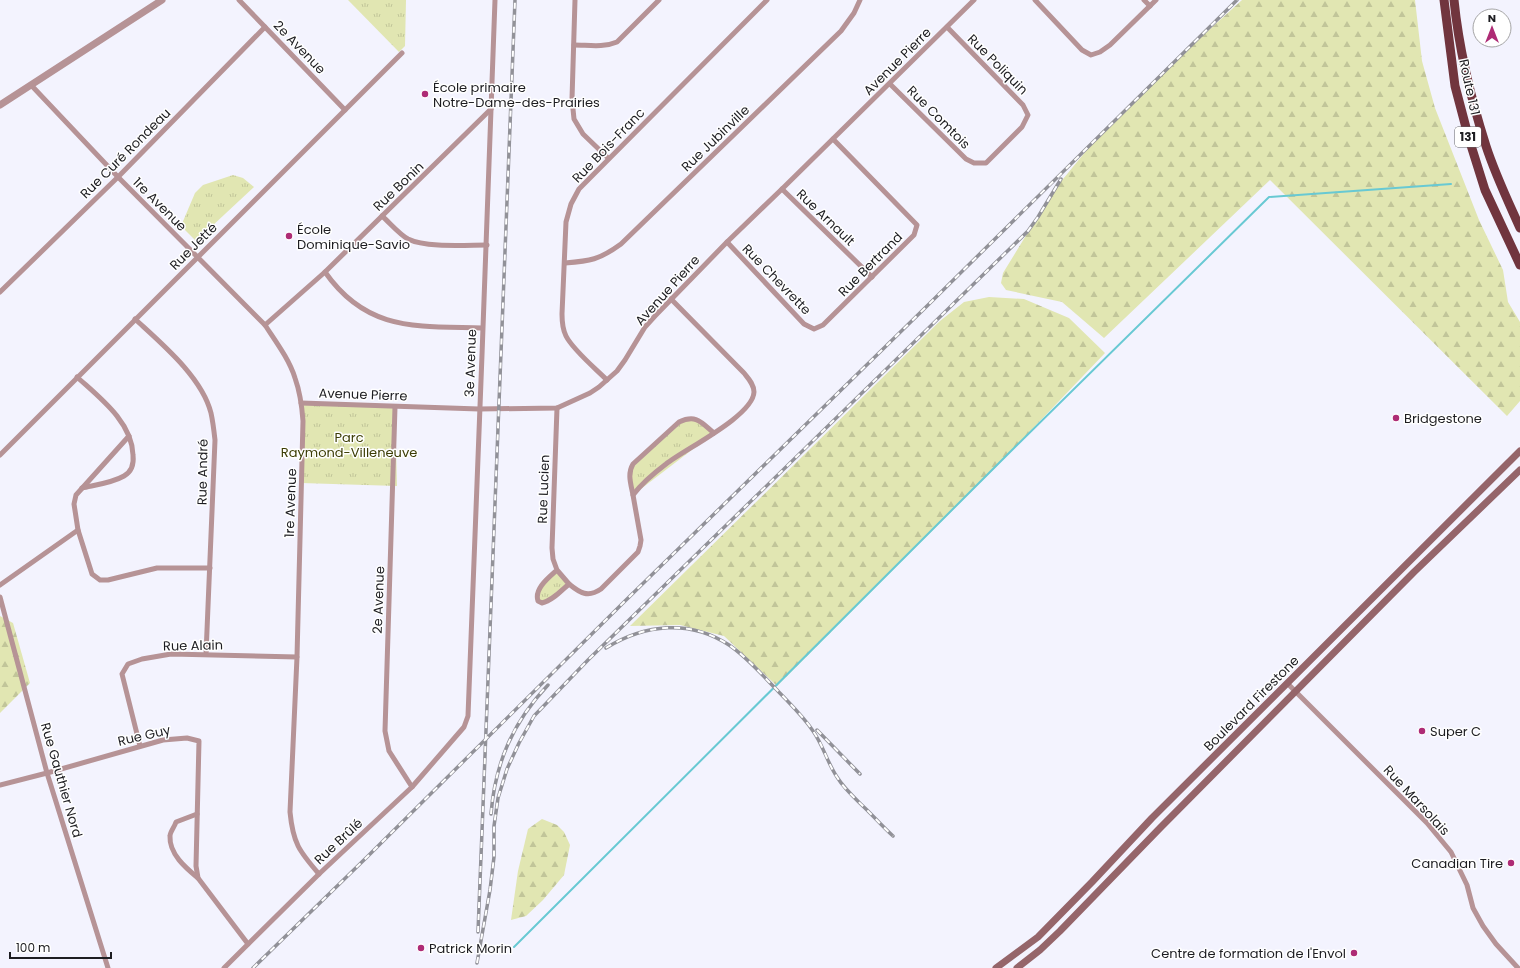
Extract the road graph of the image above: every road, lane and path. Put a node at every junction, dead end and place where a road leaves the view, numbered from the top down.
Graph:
1 (162, 0) edge
2 (239, 0) edge
3 (495, 0) edge
4 (575, 0) edge
5 (659, 0) edge
6 (767, 0) edge
7 (860, 0) edge
8 (974, 0) edge
9 (1035, 0) edge
10 (1144, 0) edge
11 (1156, 0) edge
12 (1444, 0) edge
13 (1454, 0) edge
14 (1150, 6) junction
15 (264, 27) junction
16 (947, 27) junction
17 (574, 45) junction
18 (402, 53) dead end
19 (890, 84) junction
20 (31, 85) junction
21 (0, 105) edge
22 (491, 109) junction
23 (345, 110) junction
24 (833, 139) junction
25 (608, 158) junction
26 (974, 163) joint
27 (118, 177) junction
28 (782, 190) junction
29 (382, 216) junction
30 (1520, 228) edge
31 (727, 242) junction
32 (487, 245) junction
33 (197, 257) junction
34 (565, 263) junction
35 (1520, 265) edge
36 (325, 272) junction
37 (872, 277) junction
38 (0, 292) edge
39 (671, 299) junction
40 (135, 319) junction
41 (265, 325) junction
42 (482, 328) junction
43 (814, 329) joint
44 (77, 377) junction
45 (607, 380) junction
46 (301, 403) junction
47 (395, 407) junction
48 (557, 408) junction
49 (479, 409) junction
50 (714, 433) junction
51 (130, 436) junction
52 (1520, 451) edge
53 (0, 455) edge
54 (1520, 470) edge
55 (81, 488) junction
56 (633, 495) junction
57 (78, 530) junction
58 (210, 568) junction
59 (557, 570) junction
60 (569, 584) junction
61 (0, 585) edge
62 (0, 597) edge
63 (206, 654) junction
64 (297, 657) junction
65 (1288, 684) junction
66 (1296, 691) junction
67 (464, 727) joint
68 (140, 746) junction
69 (47, 773) junction
70 (0, 785) edge
71 (412, 787) junction
72 (198, 814) junction
73 (318, 874) junction
74 (198, 878) junction
75 (248, 944) junction
76 (108, 968) edge
77 (224, 968) edge
78 (996, 968) edge
79 (1017, 968) edge
80 (1518, 968) edge

1 - 20 street
2 - 15 street, 2e Avenue
3 - 22 street, 3e Avenue
4 - 17 street
5 - 17 street
6 - 25 street, Rue Bois-Franc
7 - 34 street, Rue Jubinville
8 - 16 street, Avenue Pierre
9 - 14 street
10 - 14 street
11 - 14 street
12 - 35 highway, Route 131 / 131
13 - 30 highway, Route 131 / 131
15 - 23 street, 2e Avenue
15 - 27 street, Rue Curé Rondeau
16 - 19 street, Avenue Pierre
16 - 26 street, Rue Poliquin
17 - 25 street
18 - 23 street, Rue Jetté
19 - 24 street, Avenue Pierre
19 - 26 street, Rue Comtois
20 - 21 street
20 - 27 street, 1re Avenue
22 - 29 street, Rue Bonin
22 - 32 street, 3e Avenue
23 - 33 street, Rue Jetté
24 - 28 street, Avenue Pierre
24 - 37 street, Rue Bertrand
25 - 34 street, Rue Bois-Franc
27 - 33 street, 1re Avenue
27 - 38 street, Rue Curé Rondeau
28 - 31 street, Avenue Pierre
28 - 37 street, Rue Arnault
29 - 32 street
29 - 36 street, Rue Bonin
31 - 39 street, Avenue Pierre
31 - 43 street, Rue Chevrette
32 - 42 street, 3e Avenue
33 - 40 street, Rue Jetté
33 - 41 street, 1re Avenue
34 - 45 street, Rue Bois-Franc
36 - 41 street, Rue Bonin
36 - 42 street
37 - 43 street, Rue Bertrand
39 - 45 street, Avenue Pierre
39 - 50 street
40 - 44 street, Rue Jetté
40 - 58 street, Rue André
41 - 46 street, 1re Avenue
42 - 49 street, 3e Avenue
44 - 51 street
44 - 53 street, Rue Jetté
45 - 48 street, Avenue Pierre
46 - 47 street, Avenue Pierre
46 - 64 street, 1re Avenue
47 - 49 street, Avenue Pierre
47 - 71 street, 2e Avenue
48 - 49 street, Avenue Pierre
48 - 59 street, Rue Lucien
49 - 67 street, 3e Avenue
50 - 56 street
50 - 56 street
51 - 55 street
51 - 55 street
52 - 65 main road, Boulevard Firestone
54 - 66 main road, Boulevard Firestone
55 - 57 street
56 - 60 street
57 - 58 street
57 - 61 street
58 - 63 street, Rue André
59 - 60 street, Rue Lucien
59 - 60 street
62 - 69 street, Rue Gauthier Nord
63 - 64 street, Rue Alain
63 - 68 street, Rue Alain
64 - 73 street, 1re Avenue
65 - 66 street, Rue Marsolais
65 - 78 main road, Boulevard Firestone
66 - 79 main road, Boulevard Firestone
66 - 80 street, Rue Marsolais
67 - 71 street, Rue Brûlé
68 - 69 street, Rue Guy
68 - 72 street, Rue Guy
69 - 70 street, Rue Guy
69 - 76 street, Rue Gauthier Nord
71 - 73 street, Rue Brûlé
72 - 74 street, Rue Guy
72 - 74 street
73 - 75 street, Rue Brûlé
74 - 75 street
75 - 77 street, Rue Brûlé

